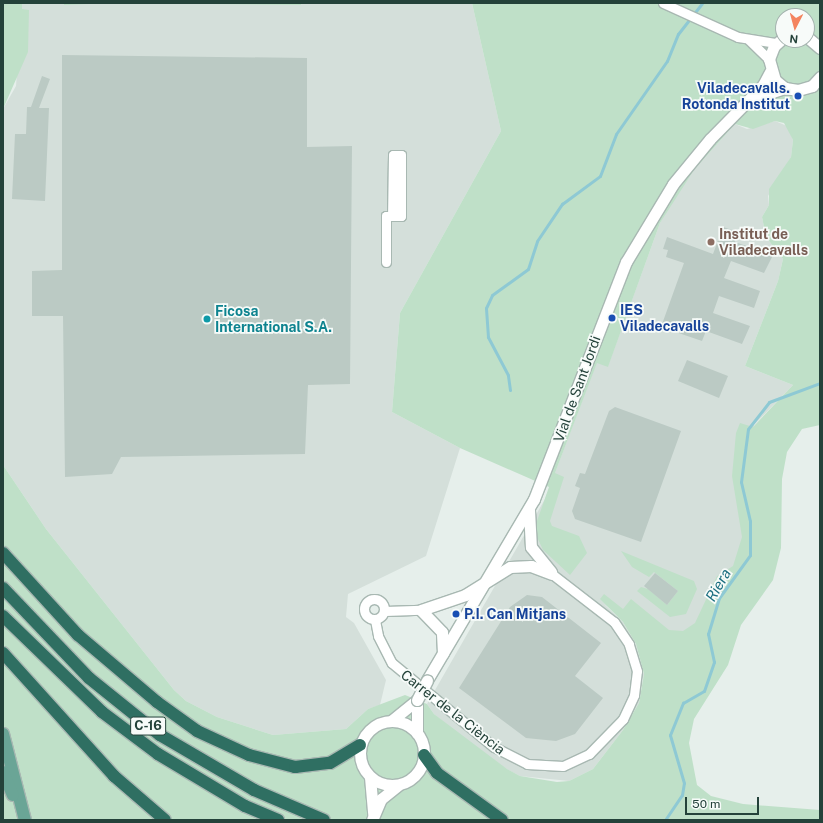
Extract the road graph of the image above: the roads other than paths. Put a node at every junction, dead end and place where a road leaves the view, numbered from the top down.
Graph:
1 (663, 3) edge
2 (749, 40) junction
3 (775, 41) edge
4 (776, 48) edge
5 (769, 59) junction
6 (770, 72) junction
7 (820, 77) edge
8 (785, 88) junction
9 (752, 98) junction
10 (392, 216) junction
11 (386, 262) dead end
12 (529, 508) junction
13 (3, 552) edge
14 (552, 574) junction
15 (488, 582) junction
16 (3, 588) edge
17 (421, 610) junction
18 (385, 611) junction
19 (5, 619) edge
20 (375, 620) junction
21 (3, 653) edge
22 (443, 654) junction
23 (417, 700) junction
24 (391, 721) junction
25 (417, 733) junction
26 (3, 734) edge
27 (360, 745) junction
28 (424, 755) junction
29 (3, 772) edge
30 (370, 777) junction
31 (398, 784) junction
32 (372, 817) edge
33 (24, 820) edge
34 (165, 820) edge
35 (278, 820) edge
36 (324, 820) edge
37 (502, 820) edge

1 - 2 street
2 - 3 street
2 - 5 street
4 - 5 street
5 - 6 street
6 - 8 street
6 - 9 street, Vial de Sant Jordi
7 - 8 street
8 - 9 street
9 - 12 street, Vial de Sant Jordi
10 - 10 street
10 - 11 street
12 - 14 street
12 - 15 street, Vial de Sant Jordi
13 - 27 highway
14 - 15 street
14 - 20 street, Carrer de la Ciència
15 - 17 street
15 - 22 street, Vial de Sant Jordi
16 - 36 highway, C-16
17 - 18 street
17 - 22 street
18 - 20 street
18 - 20 street
19 - 35 highway, C-16
21 - 34 highway
22 - 23 street, Vial de Sant Jordi, bridge
23 - 24 street
23 - 25 street
24 - 25 street
24 - 27 street
25 - 28 street
26 - 33 main road
27 - 30 street
28 - 31 street
28 - 37 highway
29 - 33 main road
30 - 31 street
30 - 32 street
31 - 32 street

